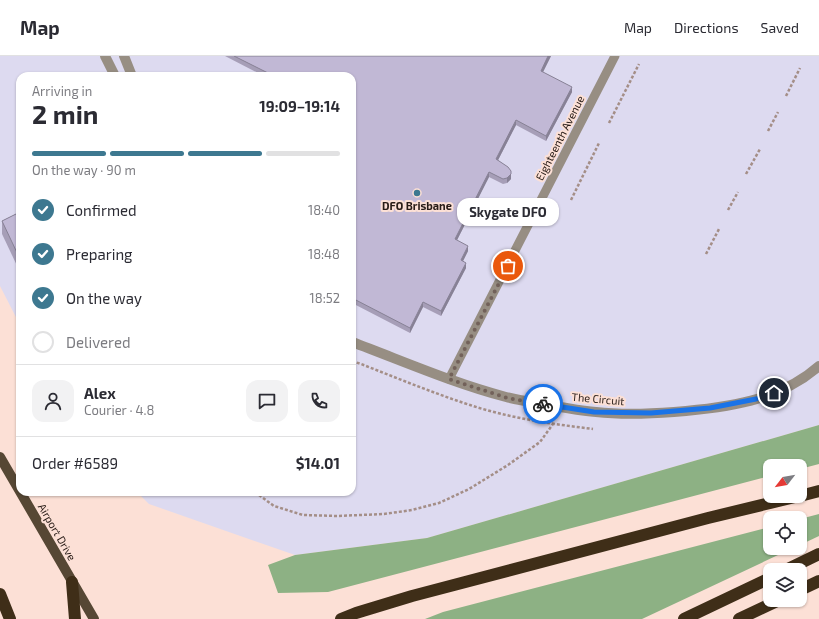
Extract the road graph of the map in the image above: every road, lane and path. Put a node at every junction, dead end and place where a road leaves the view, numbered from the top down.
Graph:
1 (105, 56) edge
2 (124, 56) edge
3 (614, 56) edge
4 (640, 64) dead end
5 (800, 68) dead end
6 (113, 72) edge
7 (130, 72) edge
8 (786, 96) dead end
9 (778, 112) dead end
10 (609, 123) dead end
11 (768, 131) dead end
12 (599, 143) dead end
13 (760, 148) dead end
14 (746, 174) dead end
15 (738, 192) dead end
16 (572, 200) dead end
17 (728, 210) dead end
18 (719, 229) dead end
19 (706, 254) dead end
20 (356, 344) edge
21 (819, 366) edge
22 (449, 379) junction
23 (553, 424) dead end
24 (0, 457) edge
25 (16, 485) edge
26 (819, 491) edge
27 (807, 494) edge
28 (22, 496) edge
29 (260, 496) edge
30 (771, 503) edge
31 (819, 554) edge
32 (800, 563) edge
33 (763, 581) edge
34 (819, 581) edge
35 (72, 582) junction
36 (807, 587) edge
37 (0, 594) edge
38 (765, 607) edge
39 (10, 619) edge
40 (75, 619) edge
41 (94, 619) edge
42 (342, 619) edge
43 (684, 619) edge
44 (740, 619) edge

1 - 6 street
2 - 7 street
3 - 22 lane, Eighteenth Avenue
4 - 10 path
5 - 8 path
9 - 11 path
12 - 16 path
13 - 14 path
15 - 17 path
18 - 19 path
20 - 22 street, The Circuit
21 - 22 street, The Circuit
23 - 29 path
24 - 25 main road, Airport Drive
26 - 27 highway
28 - 35 main road, Airport Drive
30 - 42 highway
31 - 32 highway
33 - 43 highway
34 - 36 highway
35 - 40 highway
35 - 41 main road, Airport Drive
37 - 39 highway
38 - 44 highway

